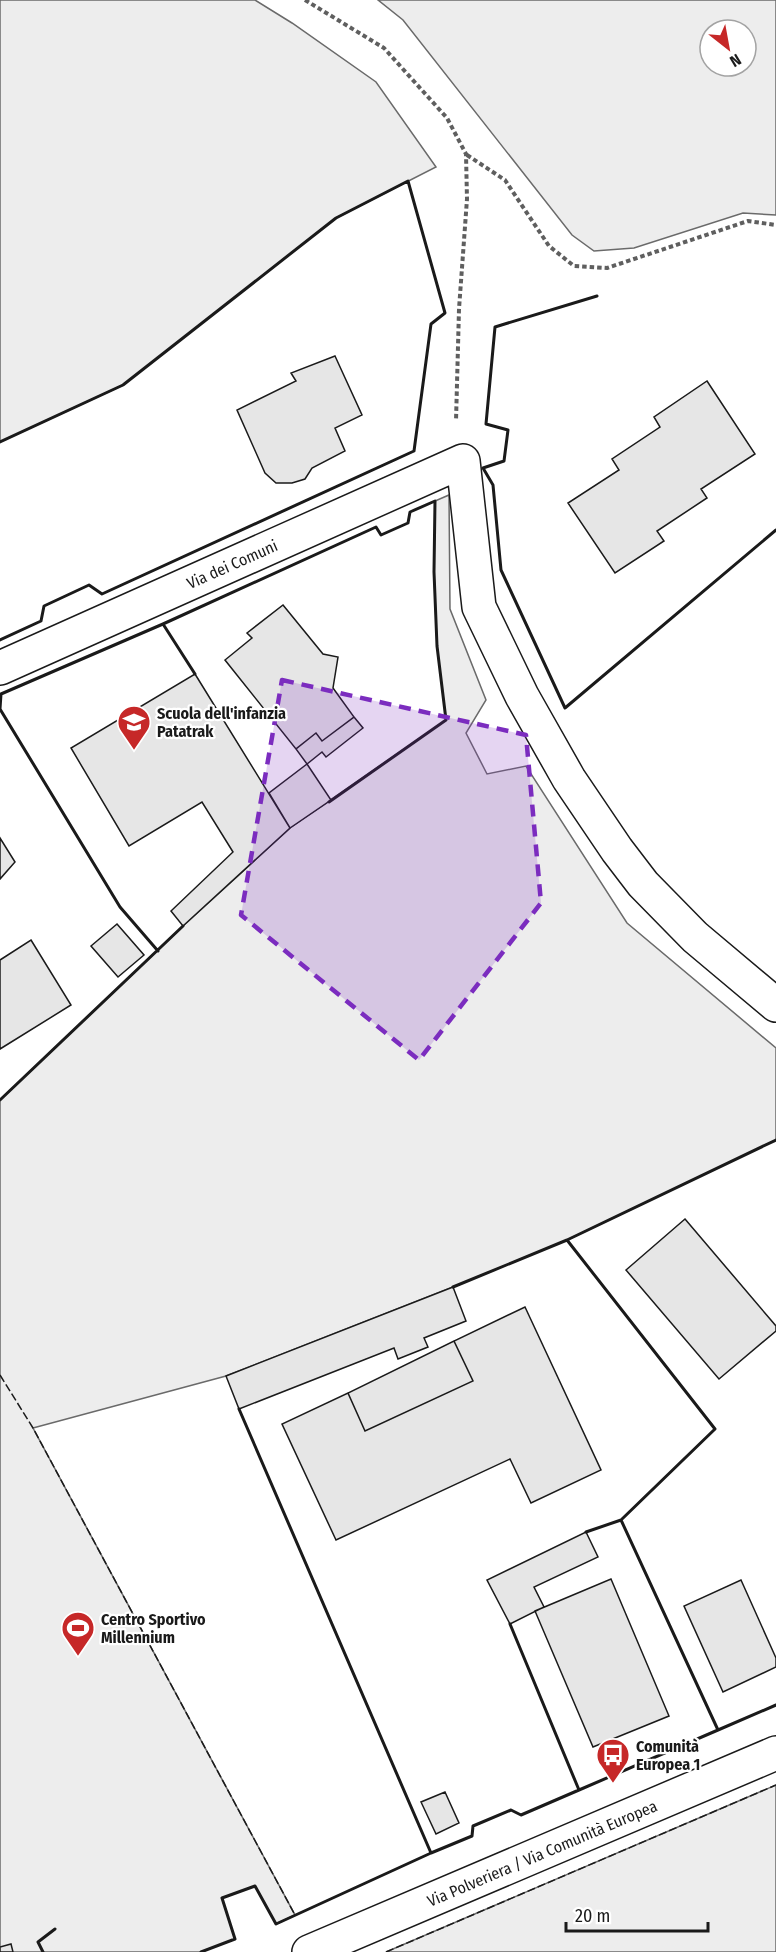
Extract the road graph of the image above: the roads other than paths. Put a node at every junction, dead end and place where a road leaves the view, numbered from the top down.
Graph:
1 (0, 668) edge
2 (776, 1005) edge
3 (776, 1753) edge
4 (309, 1952) edge

1 - 2 street, Via dei Comuni
3 - 4 street, Via Polveriera / Via Comunità Europea

